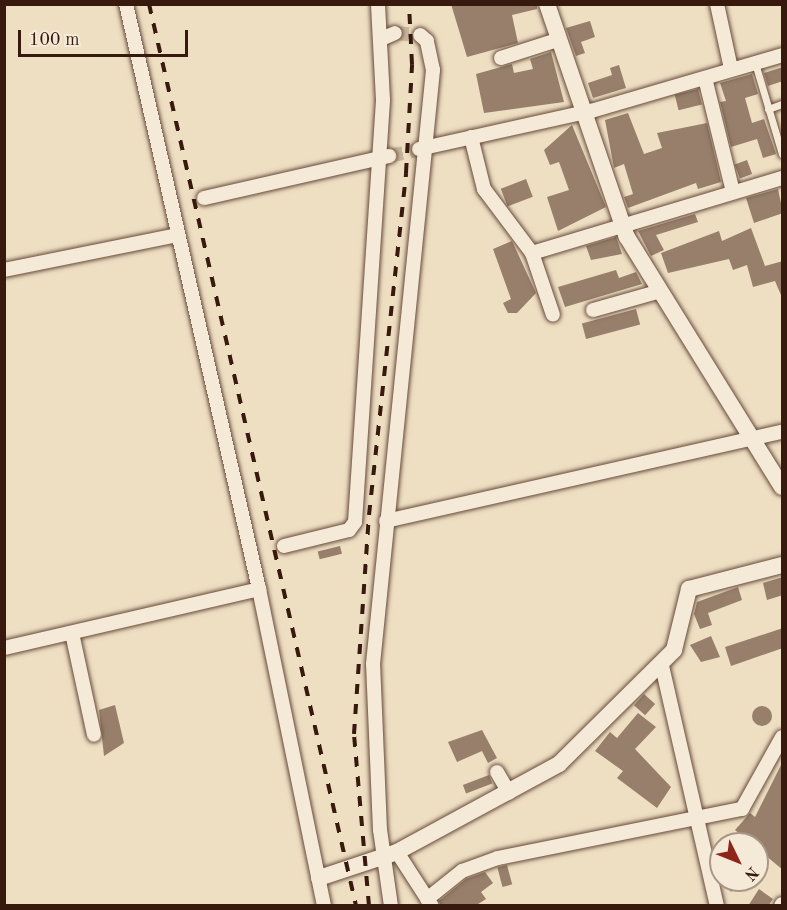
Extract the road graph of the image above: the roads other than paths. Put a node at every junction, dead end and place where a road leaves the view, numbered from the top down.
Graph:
1 (126, 4) edge
2 (378, 4) edge
3 (546, 4) edge
4 (717, 4) edge
5 (395, 33) tunnel mouth
6 (420, 35) dead end
7 (381, 39) junction
8 (557, 40) junction
9 (783, 55) edge
10 (501, 58) dead end
11 (755, 63) junction
12 (731, 69) junction
13 (705, 78) junction
14 (783, 104) edge
15 (768, 109) junction
16 (582, 113) junction
17 (471, 137) junction
18 (422, 149) junction
19 (783, 154) edge
20 (383, 158) junction
21 (783, 178) edge
22 (733, 192) junction
23 (204, 198) dead end
24 (622, 222) junction
25 (178, 235) junction
26 (532, 253) junction
27 (4, 270) edge
28 (657, 292) junction
29 (593, 310) dead end
30 (553, 315) dead end
31 (783, 432) edge
32 (754, 439) junction
33 (783, 486) edge
34 (386, 521) junction
35 (284, 546) dead end
36 (783, 566) edge
37 (259, 589) junction
38 (72, 633) junction
39 (4, 648) edge
40 (662, 666) junction
41 (94, 735) dead end
42 (783, 737) edge
43 (496, 772) dead end
44 (509, 793) junction
45 (695, 814) junction
46 (391, 853) junction
47 (319, 878) junction
48 (429, 902) edge
49 (324, 906) edge
50 (391, 906) edge
51 (717, 906) edge

1 - 25 street
2 - 7 street
3 - 8 street
4 - 12 street
5 - 7 street
6 - 18 street
7 - 20 street
8 - 10 street
8 - 16 street
9 - 11 street
11 - 12 street
11 - 15 lane
12 - 13 street
13 - 16 street
13 - 22 street
14 - 15 lane
15 - 19 lane
16 - 17 street
16 - 24 street
17 - 18 street
17 - 26 street
18 - 34 street
20 - 23 street
20 - 35 street
21 - 22 street
22 - 24 street
24 - 26 street
24 - 28 street
25 - 27 street
25 - 37 street
26 - 30 street
28 - 29 street
28 - 32 street
31 - 32 street
32 - 33 street
32 - 34 street
34 - 46 street
36 - 40 street
37 - 38 street
37 - 47 street
38 - 39 street
38 - 41 street
40 - 44 street
40 - 45 street
42 - 45 street
43 - 44 street
44 - 46 street
45 - 48 street
45 - 51 street
46 - 47 street
46 - 48 street
46 - 50 street
47 - 49 street

